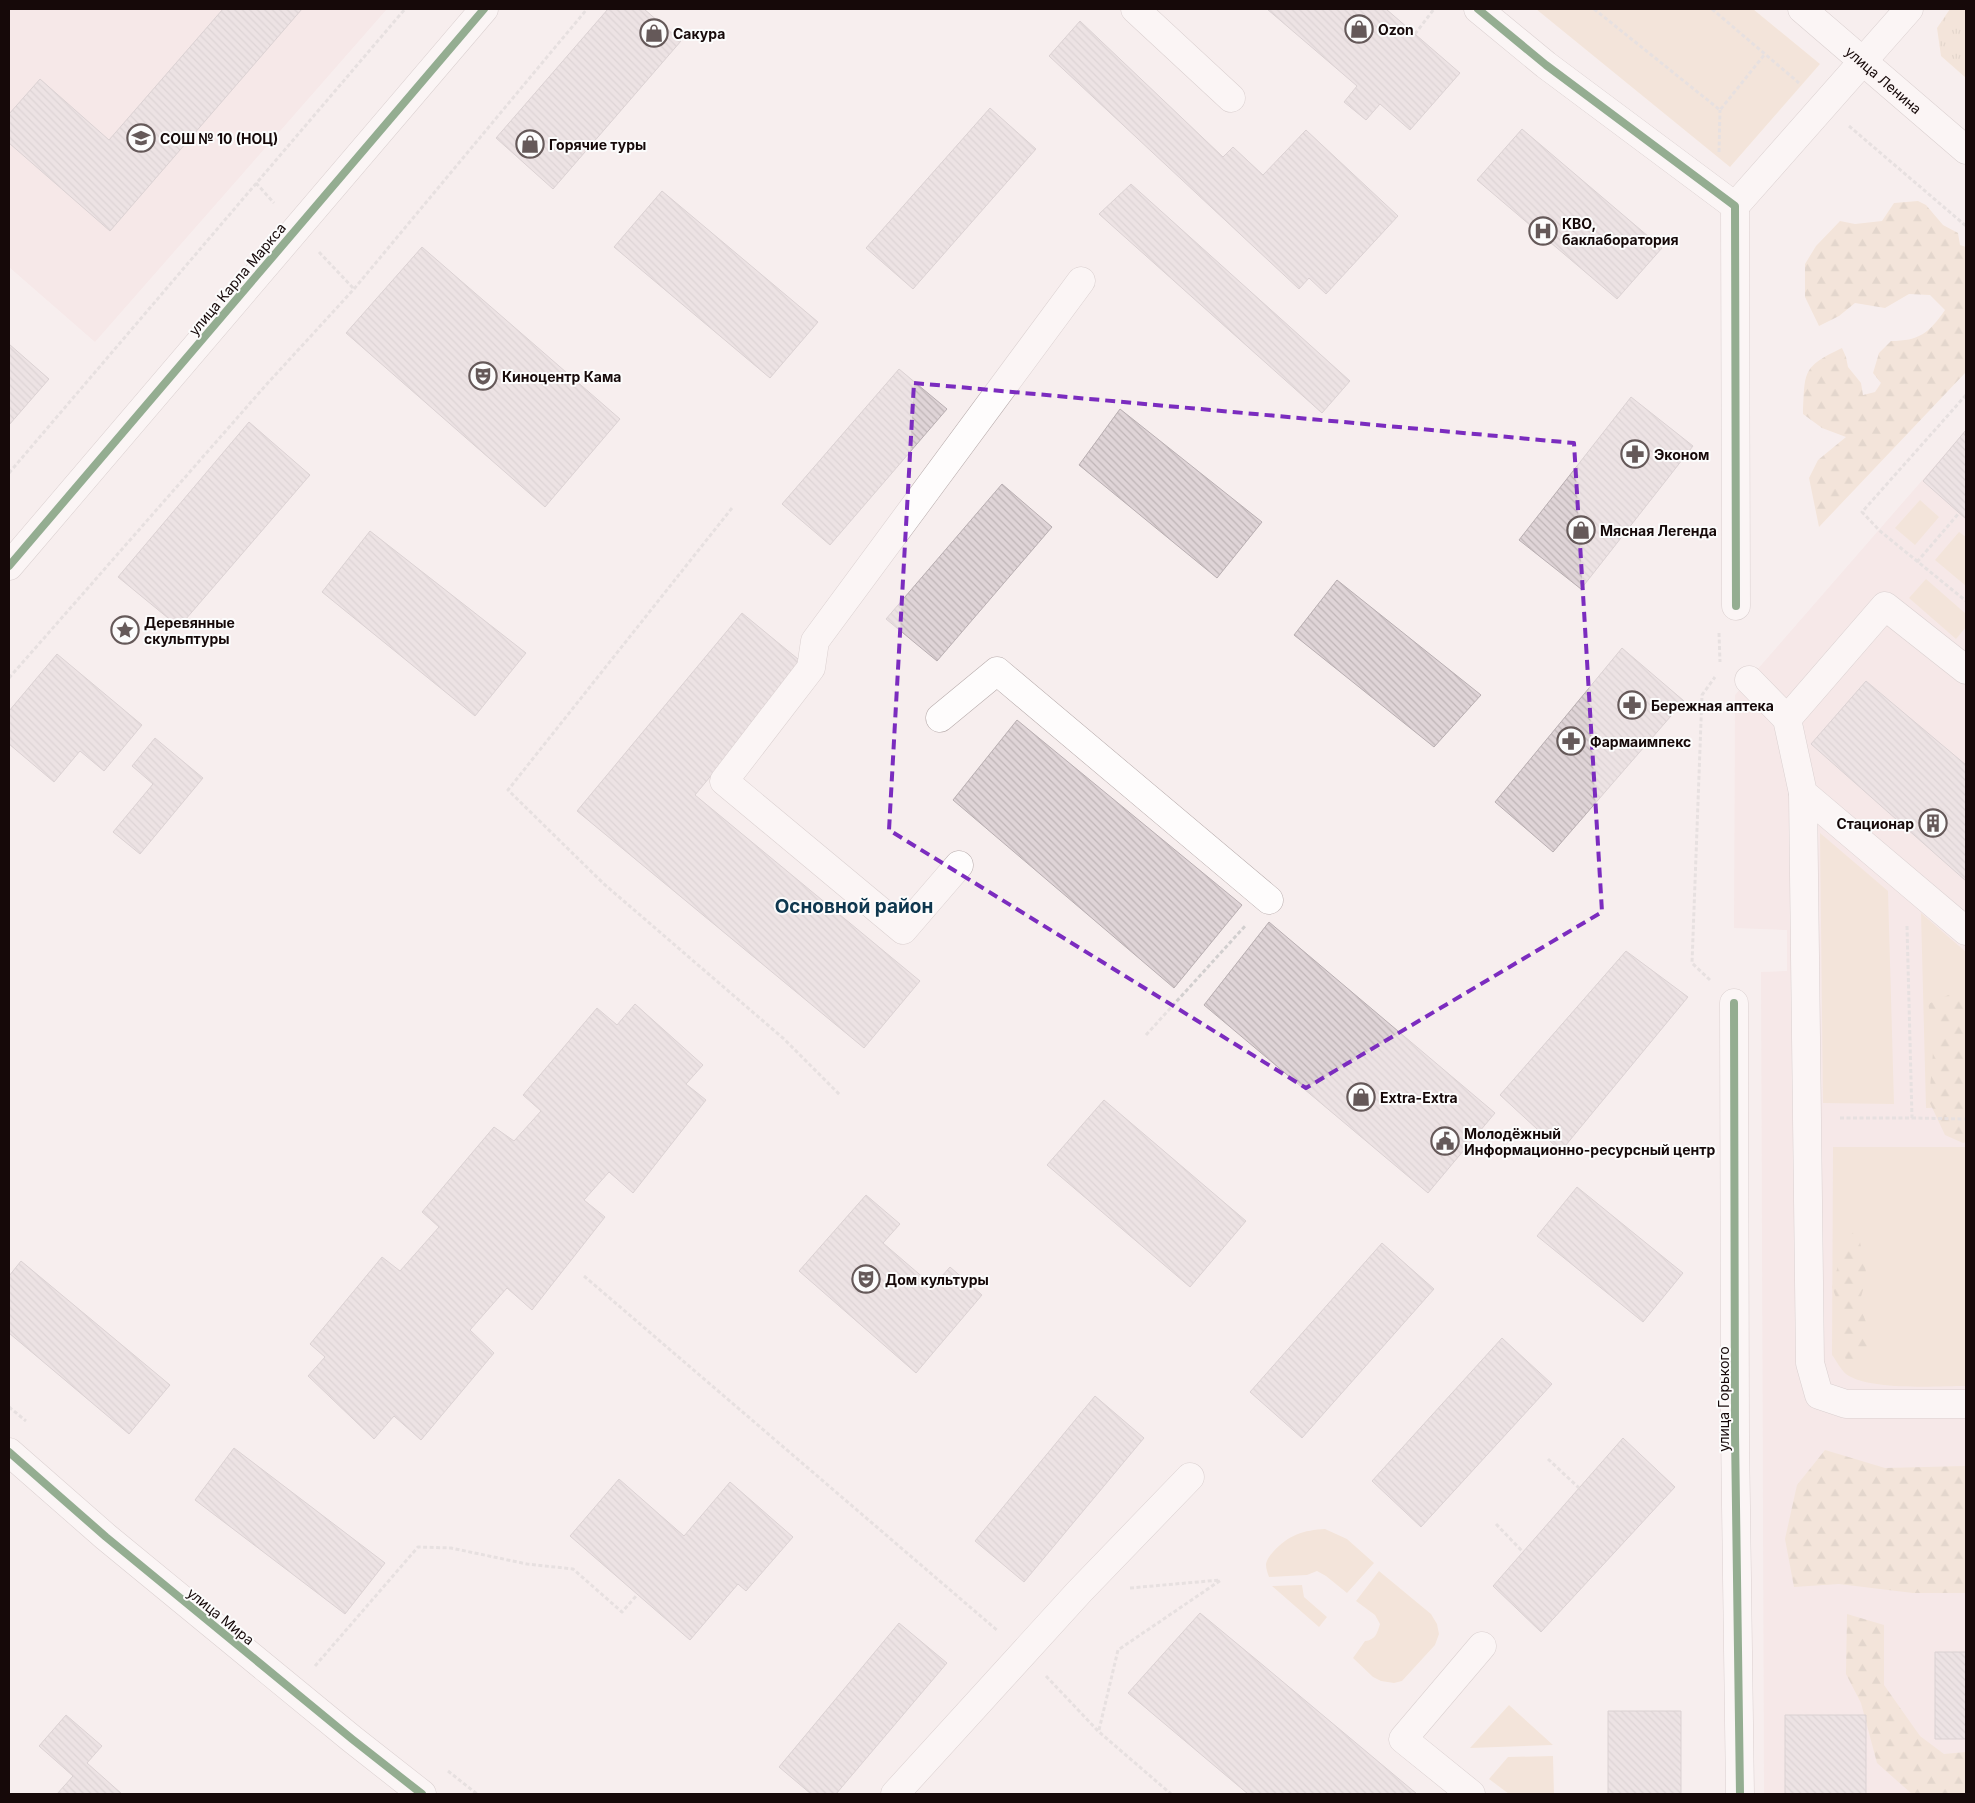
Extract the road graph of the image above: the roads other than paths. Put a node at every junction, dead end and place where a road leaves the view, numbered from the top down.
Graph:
1 (484, 9) edge
2 (1135, 9) edge
3 (1478, 9) edge
4 (1802, 9) edge
5 (1909, 9) edge
6 (1862, 61) junction
7 (1231, 98) dead end
8 (1966, 150) edge
9 (1735, 206) junction
10 (1081, 281) dead end
11 (9, 566) edge
12 (1736, 606) dead end
13 (1966, 670) edge
14 (1749, 680) dead end
15 (940, 718) dead end
16 (1787, 719) junction
17 (1803, 793) junction
18 (959, 865) dead end
19 (1268, 900) road end
20 (1966, 931) edge
21 (1734, 1003) dead end
22 (1966, 1404) edge
23 (9, 1452) edge
24 (1190, 1478) dead end
25 (1482, 1646) dead end
26 (422, 1794) edge
27 (895, 1794) edge
28 (1471, 1794) edge
29 (1740, 1794) edge

1 - 11 street, улица Карла Маркса
2 - 7 street
3 - 9 street
4 - 6 street, улица Ленина
5 - 6 street
6 - 8 street, улица Ленина
6 - 9 street
9 - 12 street
10 - 18 street
13 - 16 street
14 - 16 street
15 - 19 street
16 - 17 street
17 - 20 street
17 - 22 street
21 - 29 street, улица Горького
23 - 26 street, улица Мира
24 - 27 street
25 - 28 street

